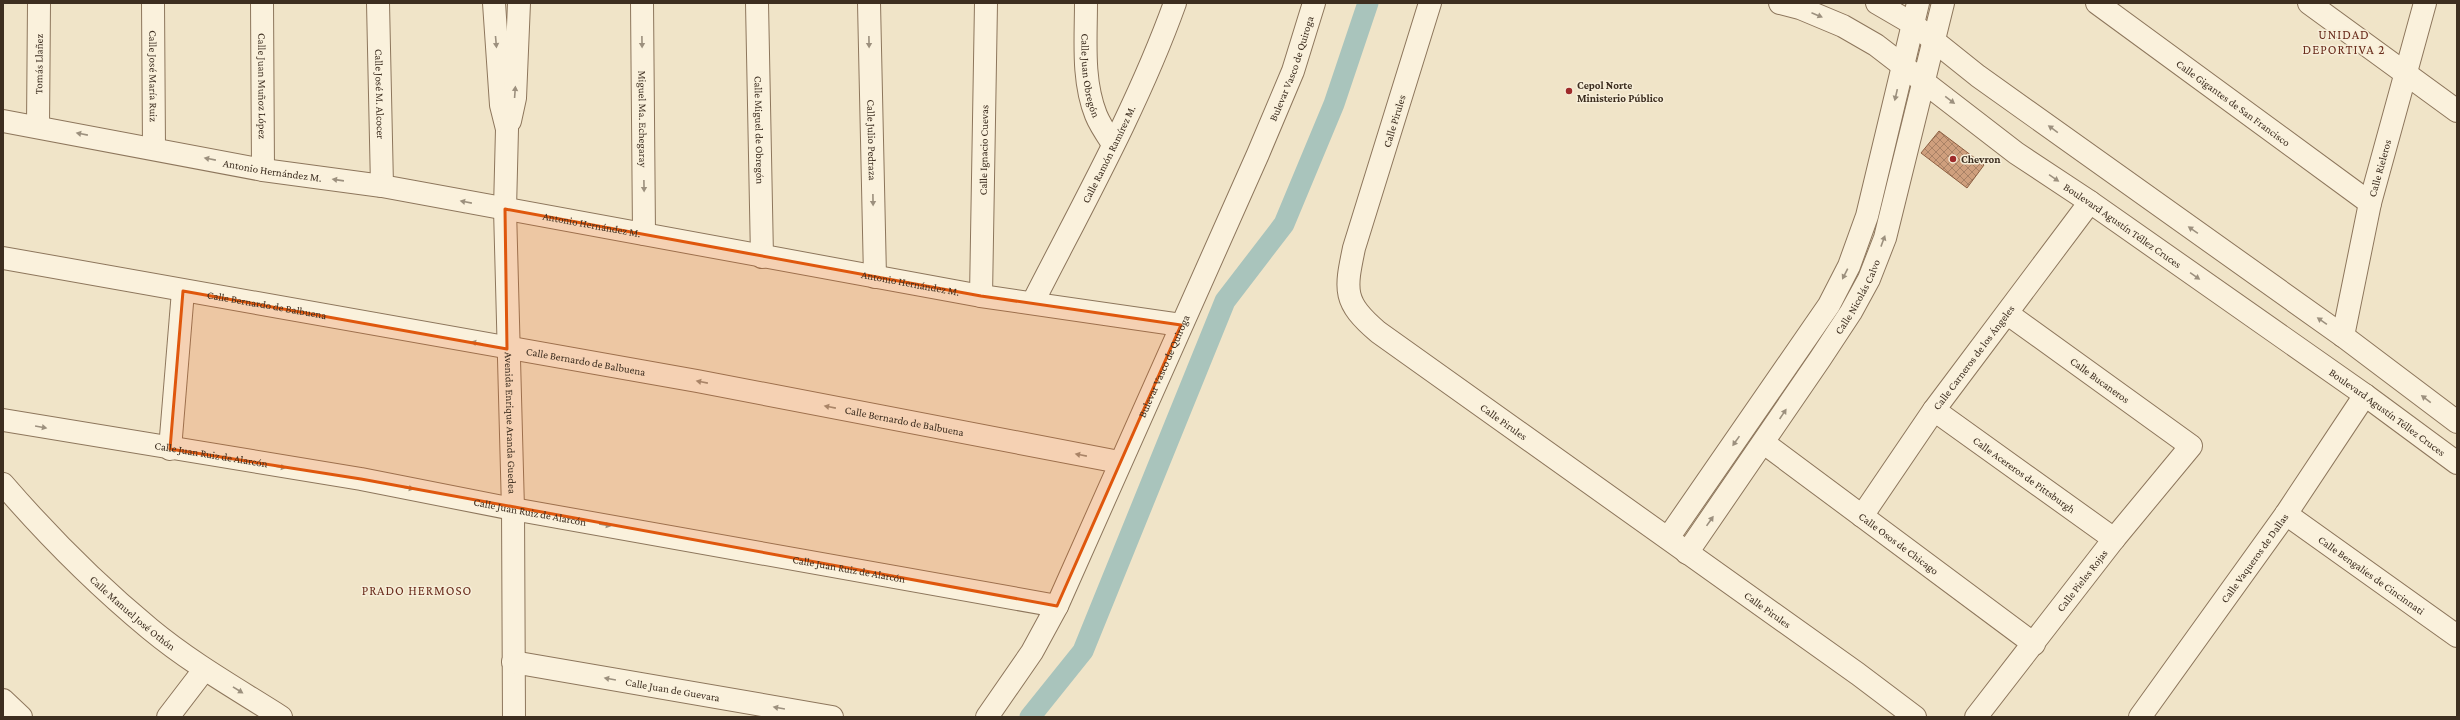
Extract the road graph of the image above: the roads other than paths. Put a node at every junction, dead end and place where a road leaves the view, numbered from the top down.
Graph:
1 (39, 3) edge
2 (153, 3) edge
3 (262, 3) edge
4 (378, 3) edge
5 (494, 3) edge
6 (519, 3) edge
7 (642, 3) edge
8 (757, 3) edge
9 (869, 3) edge
10 (986, 3) edge
11 (1086, 3) edge
12 (1175, 3) edge
13 (1314, 3) edge
14 (1430, 3) edge
15 (1780, 3) edge
16 (1877, 3) edge
17 (1943, 3) edge
18 (2097, 3) edge
19 (2309, 3) edge
20 (2425, 3) edge
21 (1916, 13) edge
22 (1934, 41) junction
23 (1903, 65) junction
24 (2405, 73) junction
25 (1925, 81) junction
26 (2457, 111) edge
27 (3, 121) edge
28 (38, 126) junction
29 (507, 129) junction
30 (1112, 144) junction
31 (154, 148) junction
32 (263, 170) junction
33 (382, 186) junction
34 (2090, 202) junction
35 (2370, 204) junction
36 (505, 210) junction
37 (644, 234) junction
38 (762, 257) junction
39 (3, 258) edge
40 (875, 277) junction
41 (183, 291) junction
42 (981, 296) junction
43 (1033, 302) junction
44 (2008, 314) junction
45 (1182, 325) junction
46 (2343, 336) junction
47 (507, 349) junction
48 (2365, 396) junction
49 (1934, 410) junction
50 (2456, 414) edge
51 (3, 420) edge
52 (1764, 443) junction
53 (2191, 446) joint
54 (170, 449) junction
55 (2451, 459) edge
56 (1119, 462) junction
57 (3, 484) edge
58 (513, 509) junction
59 (2286, 514) junction
60 (1862, 516) junction
61 (1668, 538) junction
62 (2114, 539) junction
63 (1687, 553) junction
64 (1057, 606) junction
65 (2457, 636) edge
66 (2034, 644) junction
67 (513, 662) junction
68 (204, 670) junction
69 (3, 700) edge
70 (21, 717) edge
71 (168, 717) edge
72 (281, 717) edge
73 (514, 717) edge
74 (832, 717) edge
75 (987, 717) edge
76 (1915, 717) edge
77 (1976, 717) edge
78 (2140, 717) edge

1 - 28 street, Tomás Llañez
2 - 31 street, Calle José María Ruiz
3 - 32 street, Calle Juan Muñoz López
4 - 33 street, Calle José M. Alcocer
5 -> 29 street, Avenida Enrique Aranda Guedea
29 -> 6 street, Avenida Enrique Aranda Guedea
7 -> 37 street, Miguel Ma. Echegaray
8 - 38 street, Calle Miguel de Obregón
9 -> 40 street, Calle Julio Pedraza
10 - 42 street, Calle Ignacio Cuevas
11 - 30 street, Calle Juan Obregón
12 - 30 street, Calle Ramón Ramírez M.
13 - 45 street, Bulevar Vasco de Quiroga
14 - 61 street, Calle Pirules
15 -> 23 street, Boulevard Agustín Téllez Cruces
16 - 21 street
17 - 22 street, Calle Nicolás Calvo
18 - 35 street, Calle Gigantes de San Francisco
19 - 24 street
20 - 24 street, Calle Rieleros
21 - 22 street
21 - 23 street, Calle Nicolás Calvo
22 - 25 street, Calle Nicolás Calvo
46 -> 22 street
23 - 25 street, Boulevard Agustín Téllez Cruces
23 -> 61 street, Calle Nicolás Calvo
24 - 26 street
24 - 35 street, Calle Rieleros
25 -> 34 street, Boulevard Agustín Téllez Cruces
52 -> 25 street, Calle Nicolás Calvo
27 - 28 street, Antonio Hernández M.
31 -> 28 street, Antonio Hernández M.
29 - 36 street, Avenida Enrique Aranda Guedea
30 - 43 street, Calle Ramón Ramírez M.
32 -> 31 street, Antonio Hernández M.
33 -> 32 street, Antonio Hernández M.
36 -> 33 street, Antonio Hernández M.
34 - 44 street, Calle Carneros de los Ángeles
34 -> 48 street, Boulevard Agustín Téllez Cruces
35 - 46 street, Calle Rieleros
36 - 37 street, Antonio Hernández M.
36 - 47 street, Avenida Enrique Aranda Guedea
37 - 38 street, Antonio Hernández M.
38 - 40 street, Antonio Hernández M.
39 - 41 street, Calle Bernardo de Balbuena
40 - 42 street, Antonio Hernández M.
47 -> 41 street, Calle Bernardo de Balbuena
41 - 54 street
42 - 43 street, Antonio Hernández M.
43 - 45 street, Antonio Hernández M.
44 - 49 street, Calle Carneros de los Ángeles
44 - 53 street, Calle Bucaneros
45 - 56 street, Bulevar Vasco de Quiroga
50 -> 46 street
56 -> 47 street, Calle Bernardo de Balbuena
47 - 58 street, Avenida Enrique Aranda Guedea
48 - 55 street, Boulevard Agustín Téllez Cruces
48 - 59 street, Calle Vaqueros de Dallas
49 - 60 street, Calle Carneros de los Ángeles
49 - 62 street, Calle Acereros de Pittsburgh
50 - 55 street
51 -> 54 street, Calle Juan Ruiz de Alarcón
52 - 60 street, Calle Osos de Chicago
63 -> 52 street, Calle Nicolás Calvo
53 - 62 street, Calle Pieles Rojas
54 -> 58 street, Calle Juan Ruiz de Alarcón
56 - 64 street, Bulevar Vasco de Quiroga
57 - 68 street, Calle Manuel José Othón
58 -> 64 street, Calle Juan Ruiz de Alarcón
58 - 67 street, Avenida Enrique Aranda Guedea
59 - 65 street, Calle Bengalíes de Cincinnati
59 - 78 street, Calle Vaqueros de Dallas
60 - 66 street, Calle Osos de Chicago
61 - 63 street, Calle Pirules
62 - 66 street, Calle Pieles Rojas
63 - 76 street, Calle Pirules
64 - 75 street, Bulevar Vasco de Quiroga
66 - 77 street, Calle Pieles Rojas
67 - 73 street, Avenida Enrique Aranda Guedea
74 -> 67 street, Calle Juan de Guevara
68 - 71 street
68 -> 72 street, Calle Manuel José Othón
69 - 70 street

